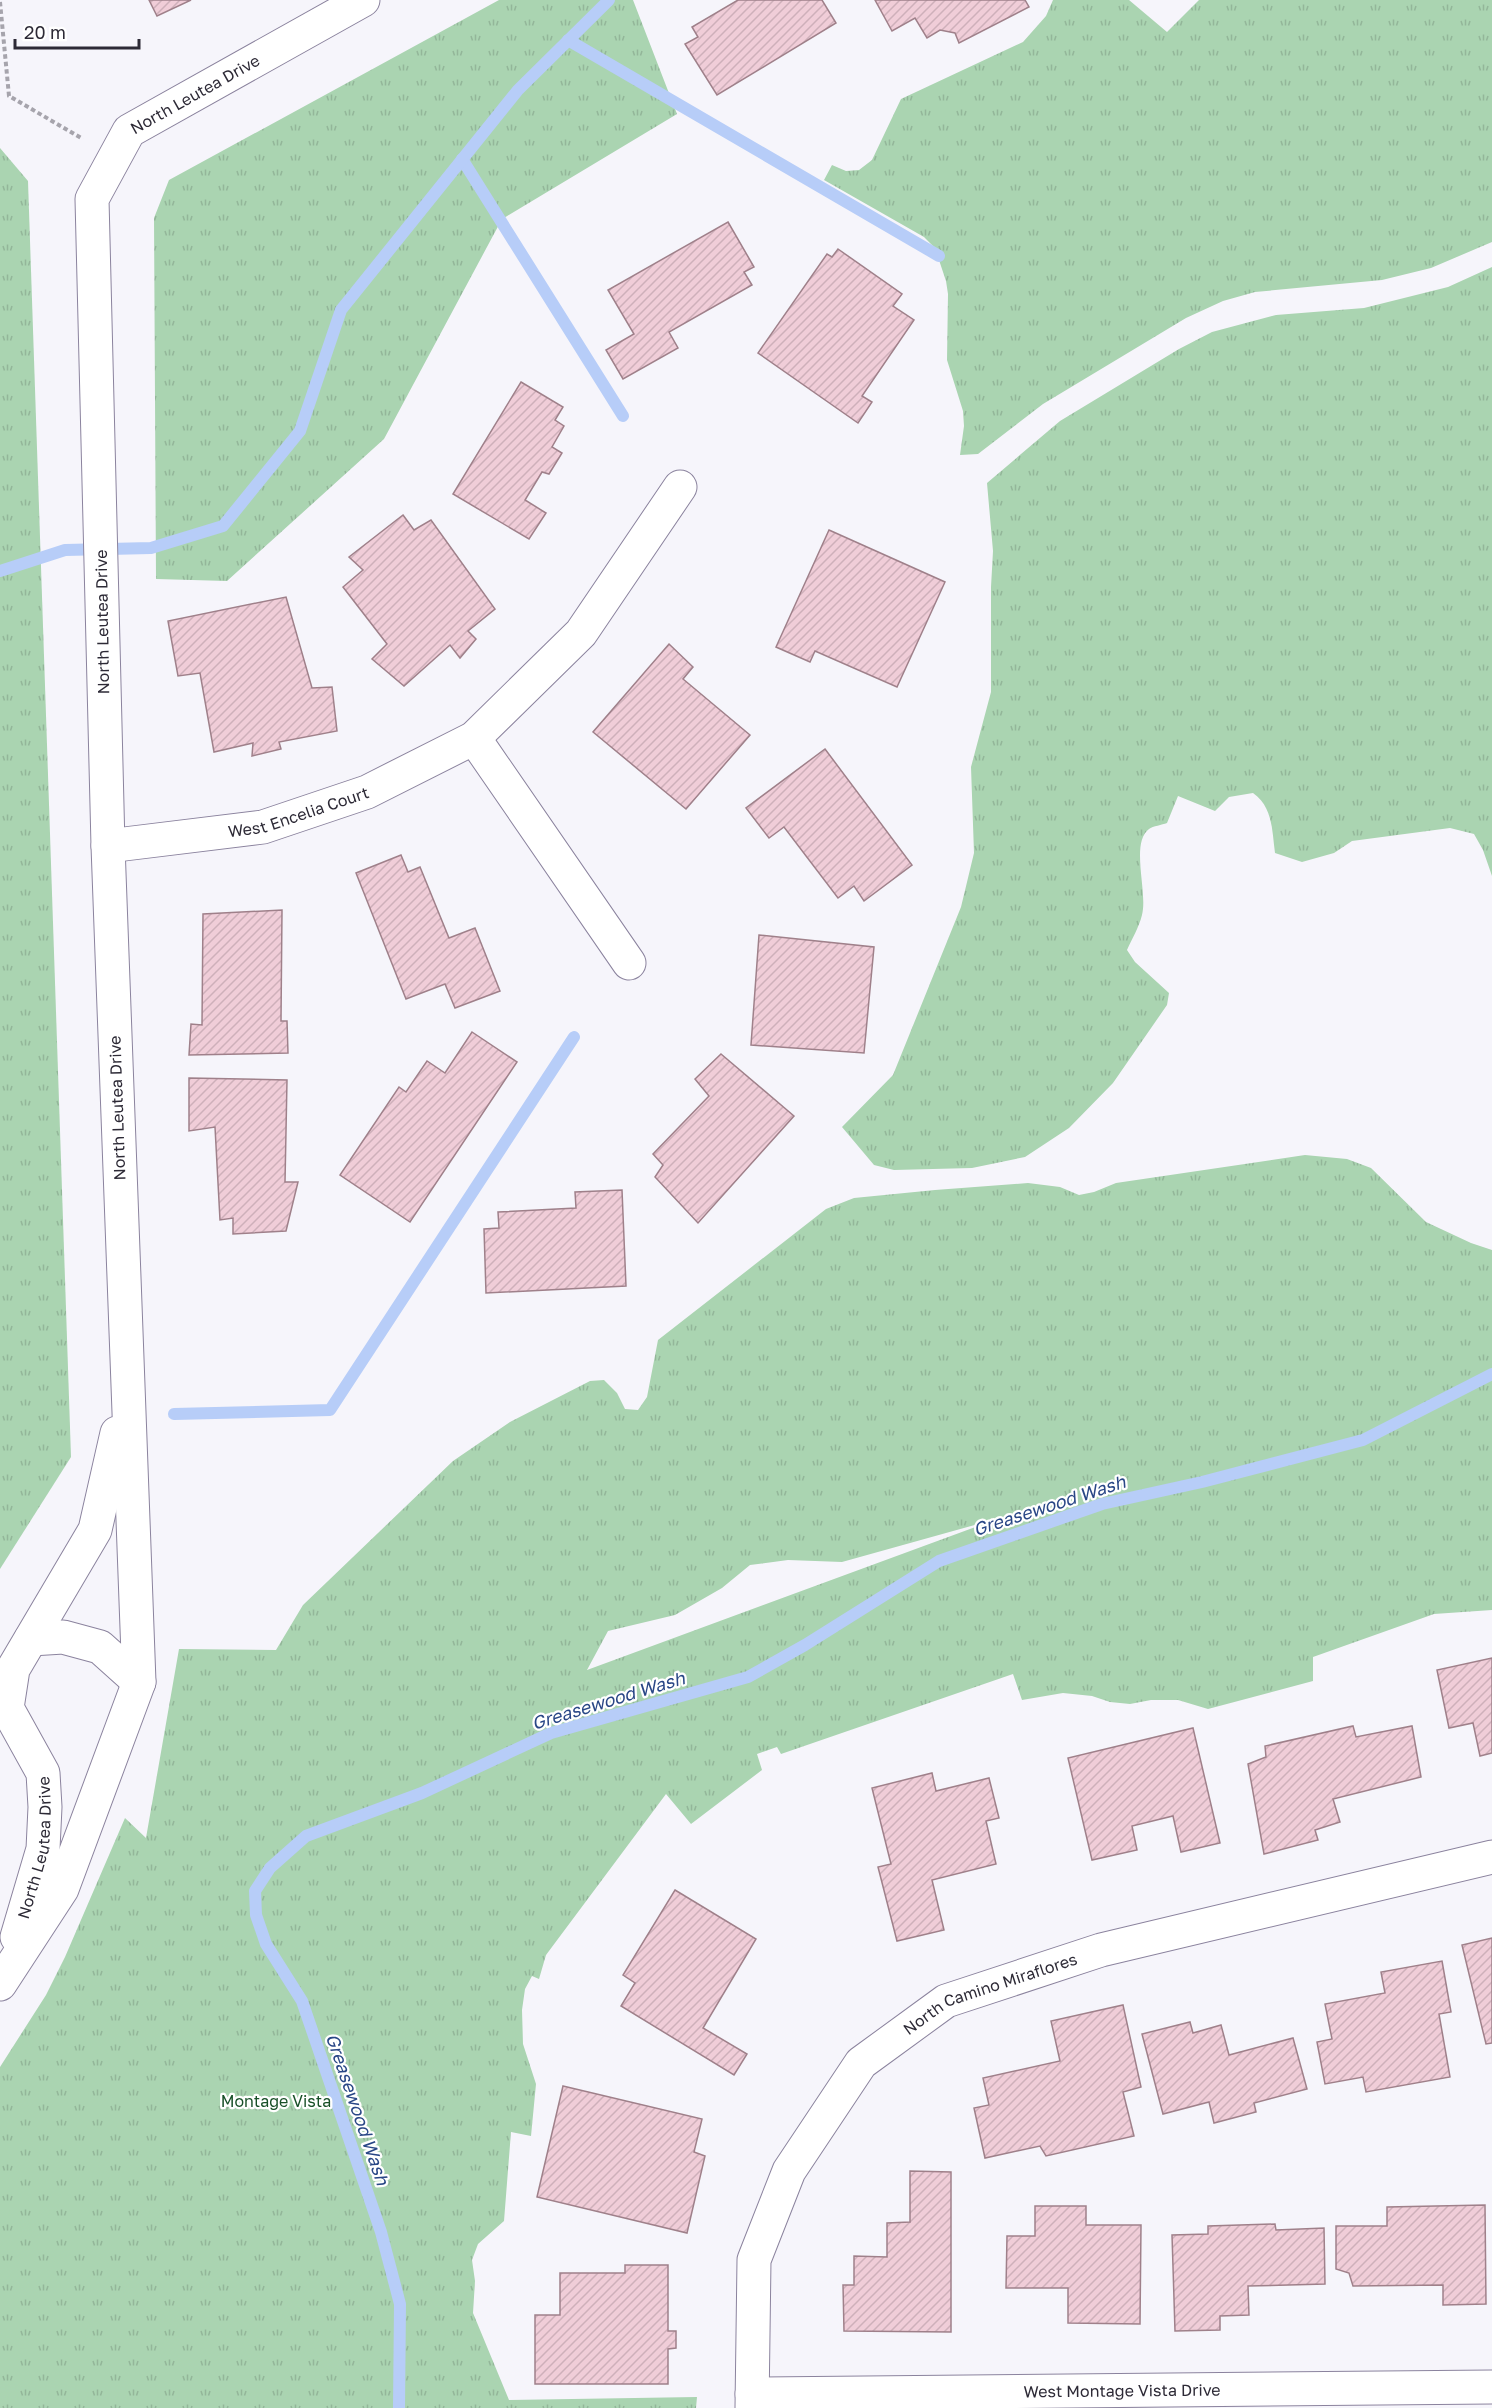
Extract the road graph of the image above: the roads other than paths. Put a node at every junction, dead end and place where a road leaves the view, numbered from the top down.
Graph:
1 (363, 0) edge
2 (680, 487) dead end
3 (474, 738) junction
4 (108, 846) junction
5 (629, 963) dead end
6 (127, 1390) junction
7 (31, 1639) junction
8 (139, 1683) junction
9 (1492, 1857) edge
10 (2, 1981) edge
11 (1492, 2387) edge
12 (752, 2401) edge

1 - 4 street, North Leutea Drive
2 - 3 street, West Encelia Court
3 - 4 street, West Encelia Court
3 - 5 street
4 - 6 street, North Leutea Drive
6 - 7 street, North Leutea Drive
6 - 8 street, North Leutea Drive
7 - 8 street
7 - 10 street, North Leutea Drive
8 - 10 street, North Leutea Drive
9 - 12 street, North Camino Miraflores
11 - 12 street, West Montage Vista Drive

